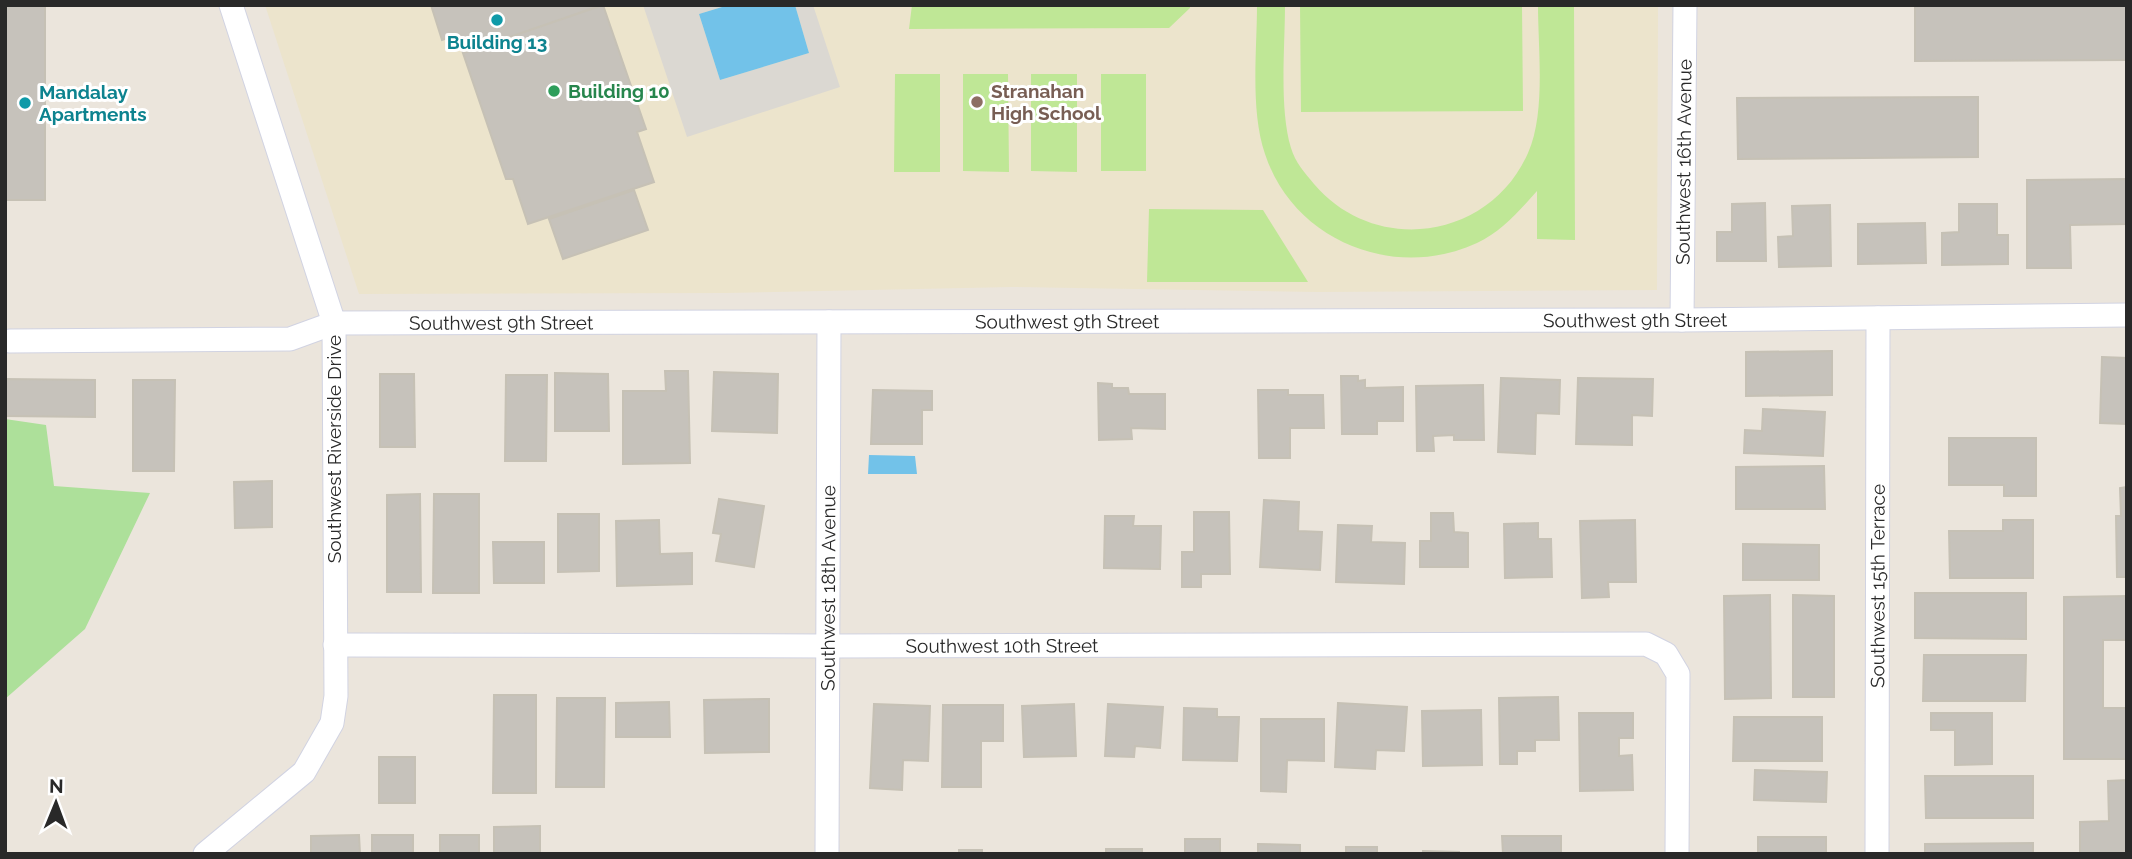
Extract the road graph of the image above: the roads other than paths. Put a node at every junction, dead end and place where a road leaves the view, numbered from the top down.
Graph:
1 (231, 5) edge
2 (1685, 5) edge
3 (2127, 315) edge
4 (1878, 318) junction
5 (1682, 320) junction
6 (829, 322) junction
7 (334, 323) junction
8 (9, 341) dead end
9 (335, 645) junction
10 (829, 646) junction
11 (210, 852) edge
12 (827, 854) edge
13 (1677, 854) edge
14 (1877, 854) edge

1 - 7 street, Southwest Riverside Drive
2 - 5 street, Southwest 16th Avenue
3 - 4 street, Southwest 9th Street
4 - 5 street, Southwest 9th Street
4 - 14 street, Southwest 15th Terrace
5 - 6 street, Southwest 9th Street
6 - 7 street, Southwest 9th Street
6 - 10 street, Southwest 18th Avenue
7 - 8 street, Southwest 9th Street
7 - 9 street, Southwest Riverside Drive
9 - 10 street, Southwest 10th Street
9 - 11 street, Southwest Riverside Drive
10 - 12 street, Southwest 18th Avenue
10 - 13 street, Southwest 10th Street

